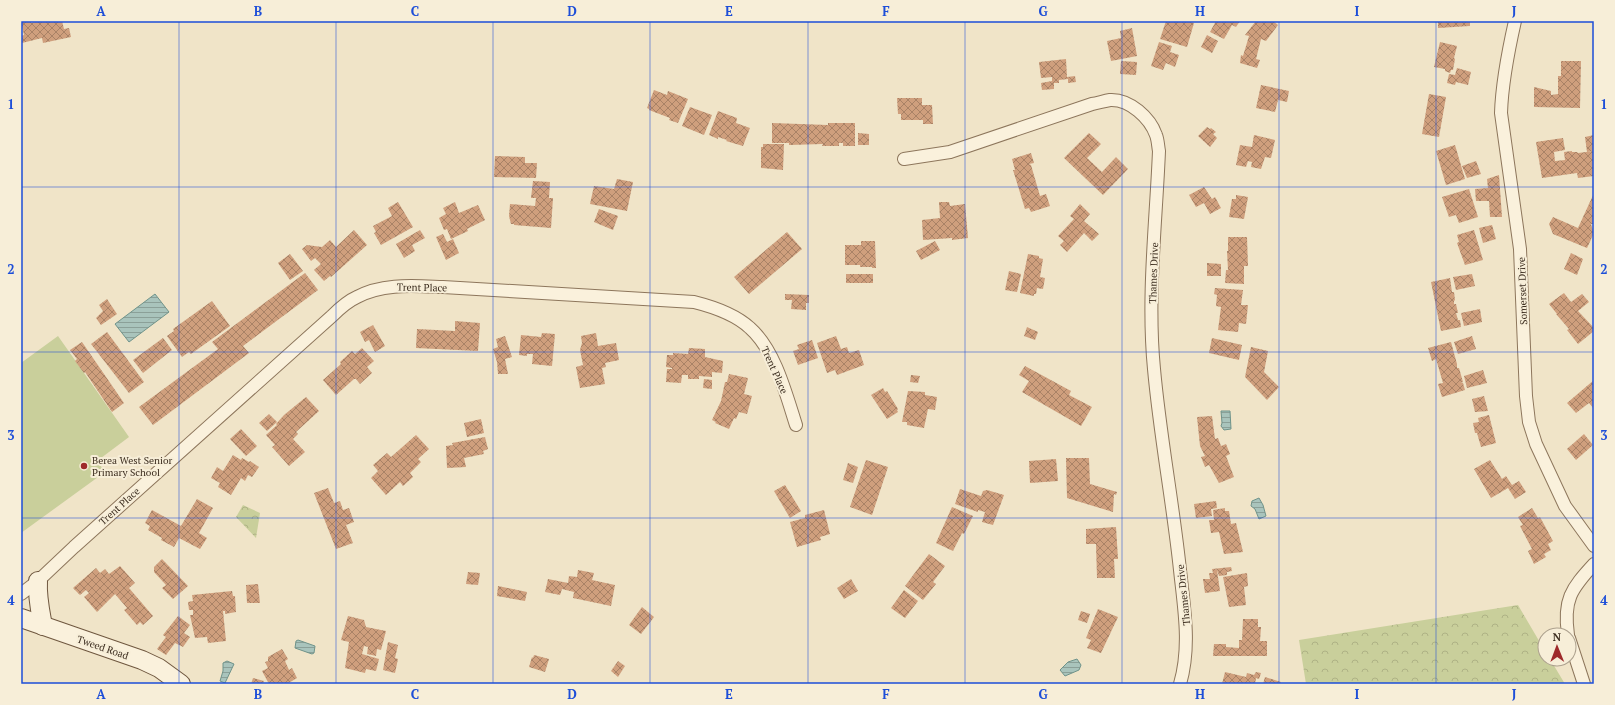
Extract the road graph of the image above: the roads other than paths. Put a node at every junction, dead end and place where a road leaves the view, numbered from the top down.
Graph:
1 (1515, 21) edge
2 (904, 159) dead end
3 (796, 425) dead end
4 (1594, 546) edge
5 (1594, 564) edge
6 (38, 581) junction
7 (21, 594) edge
8 (21, 618) edge
9 (43, 626) junction
10 (1567, 627) edge
11 (1577, 663) edge
12 (181, 684) edge
13 (1180, 684) edge
14 (1584, 684) edge

1 - 4 street, Somerset Drive
2 - 13 street, Thames Drive
3 - 6 street, Trent Place
5 - 10 street
6 - 7 street, Trent Place
6 - 9 street
8 - 9 street, Tweed Road
9 - 12 street, Tweed Road
11 - 14 street

